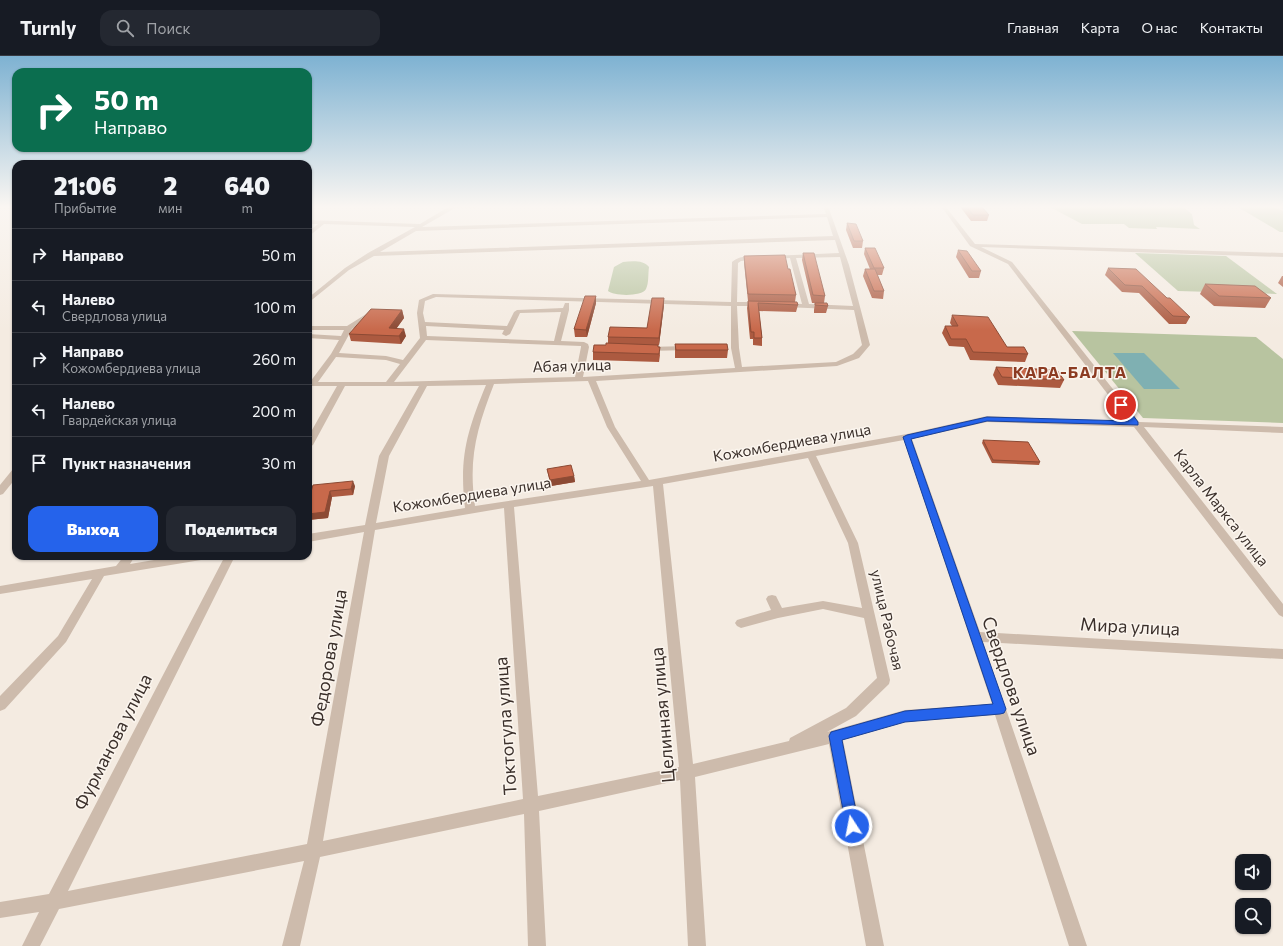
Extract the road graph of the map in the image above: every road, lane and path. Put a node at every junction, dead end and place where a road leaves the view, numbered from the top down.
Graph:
1 (381, 248) edge
2 (559, 248) edge
3 (840, 248) edge
4 (977, 248) edge
5 (1060, 248) edge
6 (370, 254) junction
7 (1283, 254) edge
8 (843, 255) junction
9 (792, 256) junction
10 (312, 298) edge
11 (568, 298) junction
12 (734, 304) junction
13 (767, 304) edge
14 (775, 304) edge
15 (806, 306) junction
16 (857, 308) junction
17 (376, 310) edge
18 (566, 310) junction
19 (421, 324) junction
20 (312, 328) edge
21 (349, 328) junction
22 (509, 328) junction
23 (312, 336) edge
24 (344, 338) junction
25 (424, 338) junction
26 (502, 341) junction
27 (557, 343) junction
28 (636, 348) edge
29 (699, 348) edge
30 (334, 355) junction
31 (405, 363) junction
32 (739, 370) junction
33 (578, 380) junction
34 (591, 380) junction
35 (312, 382) edge
36 (491, 382) junction
37 (342, 383) junction
38 (389, 383) junction
39 (312, 384) edge
40 (424, 384) junction
41 (1135, 423) junction
42 (1283, 430) edge
43 (907, 437) junction
44 (312, 438) edge
45 (811, 455) junction
46 (12, 476) edge
47 (652, 483) junction
48 (0, 492) edge
49 (509, 504) junction
50 (470, 510) junction
51 (370, 527) junction
52 (312, 537) edge
53 (127, 560) edge
54 (178, 560) edge
55 (228, 560) edge
56 (119, 570) junction
57 (100, 574) junction
58 (0, 590) edge
59 (772, 599) dead end
60 (1283, 612) edge
61 (778, 613) junction
62 (869, 614) junction
63 (741, 623) dead end
64 (975, 637) junction
65 (1283, 654) edge
66 (0, 706) edge
67 (1000, 709) junction
68 (836, 736) junction
69 (784, 748) junction
70 (687, 772) junction
71 (531, 805) junction
72 (314, 852) junction
73 (53, 902) junction
74 (0, 910) edge
75 (31, 946) edge
76 (291, 946) edge
77 (537, 946) edge
78 (698, 946) edge
79 (875, 946) edge
80 (1078, 946) edge

1 - 6 street
2 - 6 street
3 - 8 street
4 - 41 street, Карла Маркса улица
5 - 7 street
6 - 10 street
8 - 9 street
8 - 16 street
9 - 12 street
9 - 15 street
11 - 12 street
11 - 18 street
11 - 19 street
12 - 13 street
12 - 32 street
14 - 15 street
15 - 16 street
16 - 32 street, Абая улица
17 - 21 street
18 - 22 street
18 - 27 street
19 - 22 street
19 - 25 street
20 - 21 street
21 - 24 street
22 - 26 street
23 - 24 street
24 - 30 street
25 - 26 street
25 - 31 street
26 - 27 street
27 - 33 street
28 - 29 street
30 - 31 street
30 - 35 street
31 - 38 street
32 - 34 street, Абая улица
33 - 34 street, Абая улица
33 - 36 street, Абая улица
34 - 47 street, Целинная улица
36 - 40 street, Абая улица
36 - 50 street
37 - 38 street, Абая улица
37 - 39 street, Абая улица
37 - 44 street
38 - 40 street, Абая улица
40 - 51 street, Федорова улица
41 - 42 street, Кожомбердиева улица
41 - 43 street, Кожомбердиева улица
41 - 60 street, Карла Маркса улица
43 - 45 street, Кожомбердиева улица
43 - 64 street, Свердлова улица
45 - 47 street, Кожомбердиева улица
45 - 62 street, улица Рабочая
46 - 48 street
47 - 49 street, Кожомбердиева улица
47 - 70 street, Целинная улица
49 - 50 street, Кожомбердиева улица
49 - 71 street, Токтогула улица
50 - 51 street, Кожомбердиева улица
51 - 52 street, Кожомбердиева улица
51 - 72 street, Федорова улица
53 - 56 street
54 - 56 street
55 - 73 street, Фурманова улица
56 - 57 street
57 - 58 street
57 - 66 street
59 - 61 street
61 - 62 street
61 - 63 street
62 - 69 street, улица Рабочая
64 - 65 street, Мира улица
64 - 67 street, Свердлова улица
67 - 68 street
67 - 80 street, Свердлова улица
68 - 69 street
68 - 79 street
69 - 70 street
70 - 71 street
70 - 78 street, Целинная улица
71 - 72 street
71 - 77 street, Токтогула улица
72 - 73 street
72 - 76 street, Федорова улица
73 - 74 street
73 - 75 street, Фурманова улица

